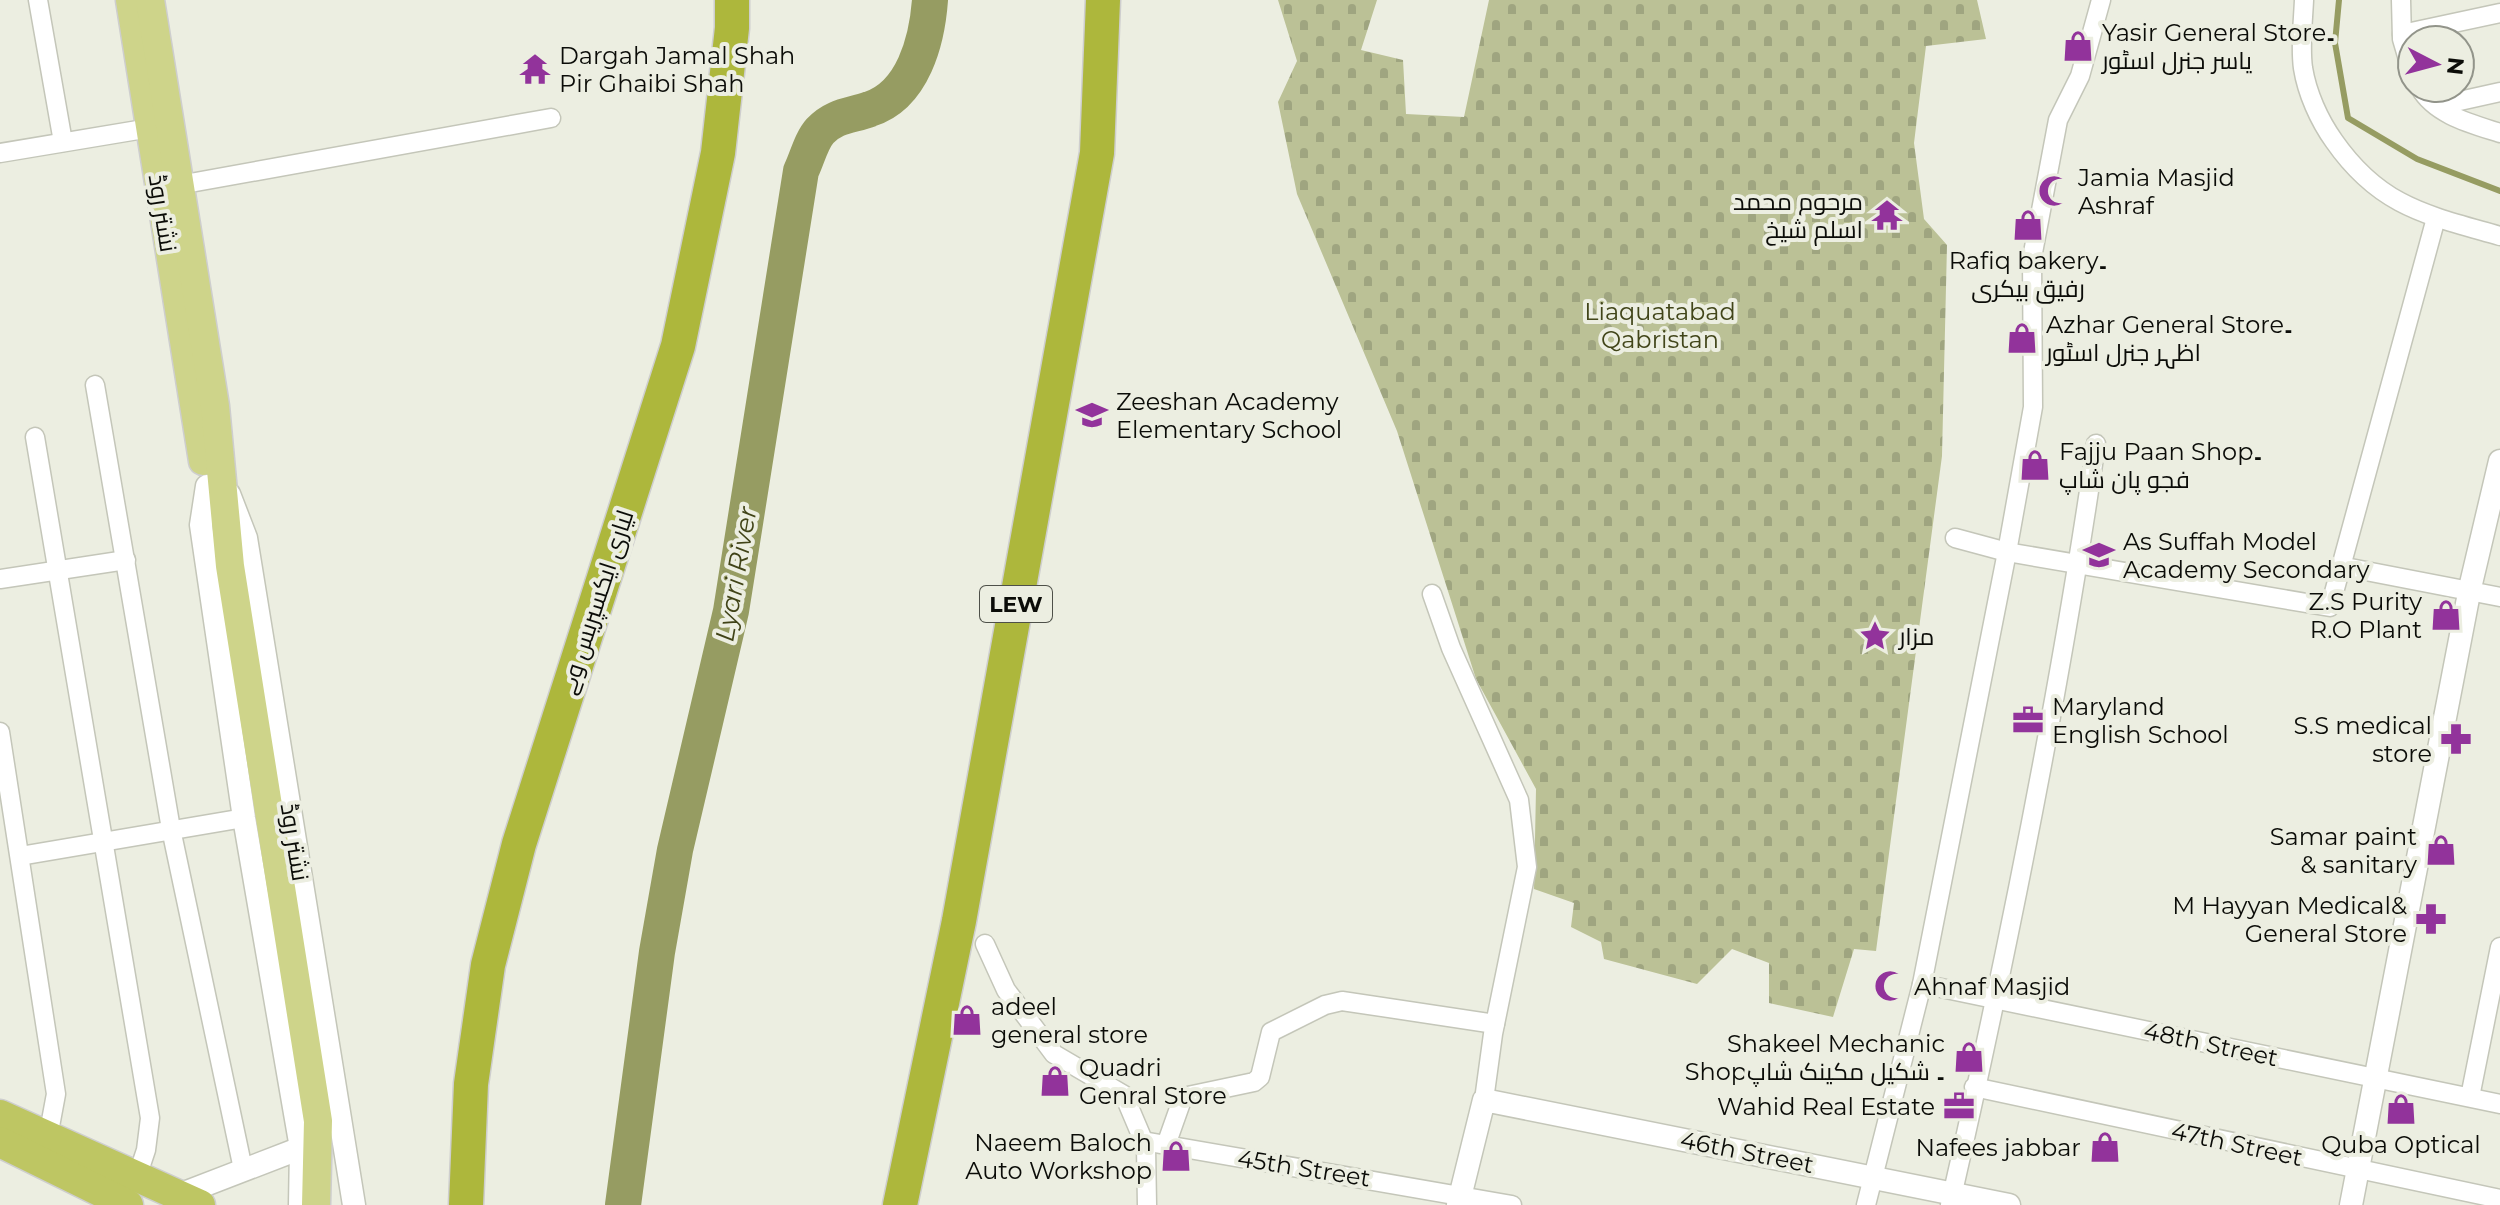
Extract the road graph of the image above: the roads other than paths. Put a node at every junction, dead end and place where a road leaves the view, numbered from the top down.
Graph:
1 (38, 0) edge
2 (130, 0) edge
3 (150, 0) edge
4 (732, 0) edge
5 (1103, 0) edge
6 (2101, 0) edge
7 (2304, 0) edge
8 (2401, 0) edge
9 (2500, 13) edge
10 (2402, 24) edge
11 (2449, 24) edge
12 (2500, 92) edge
13 (2437, 106) joint
14 (551, 118) dead end
15 (150, 128) junction
16 (2500, 133) edge
17 (63, 142) junction
18 (0, 153) edge
19 (179, 185) junction
20 (2436, 218) junction
21 (2500, 236) edge
22 (95, 385) dead end
23 (35, 437) dead end
24 (2096, 444) dead end
25 (2500, 461) edge
26 (212, 487) junction
27 (1955, 538) dead end
28 (2007, 552) junction
29 (126, 560) junction
30 (2079, 564) junction
31 (2340, 566) junction
32 (59, 570) junction
33 (0, 579) edge
34 (2470, 588) junction
35 (1432, 594) dead end
36 (2500, 597) edge
37 (0, 732) edge
38 (244, 818) junction
39 (171, 829) junction
40 (103, 839) junction
41 (20, 856) junction
42 (985, 944) dead end
43 (2500, 947) edge
44 (1922, 984) junction
45 (1995, 999) junction
46 (1495, 1024) junction
47 (2375, 1078) junction
48 (1974, 1087) junction
49 (2470, 1097) junction
50 (1484, 1100) junction
51 (2500, 1104) edge
52 (0, 1115) edge
53 (48, 1137) junction
54 (1143, 1141) junction
55 (0, 1142) edge
56 (1166, 1145) junction
57 (301, 1148) junction
58 (243, 1169) junction
59 (2357, 1171) junction
60 (1872, 1177) junction
61 (132, 1191) edge
62 (1952, 1199) edge
63 (2500, 1199) edge
64 (190, 1200) edge
65 (1459, 1200) edge
66 (300, 1205) edge
67 (316, 1205) edge
68 (354, 1205) edge
69 (466, 1205) edge
70 (900, 1205) edge
71 (1147, 1205) edge
72 (1512, 1205) edge
73 (1866, 1205) edge
74 (2009, 1205) edge
75 (2351, 1205) edge

1 - 17 street
2 - 15 main road, نشتر روڈ
3 - 19 main road, نشتر روڈ
4 - 69 highway, لیاری ایکسپریس وے
5 - 70 highway, LEW
6 - 28 street
7 - 20 street
8 - 10 street
9 - 11 street
12 - 13 street
13 - 16 street
14 - 19 street
15 - 17 street
15 - 26 main road, نشتر روڈ
17 - 18 street
19 - 26 main road, نشتر روڈ
20 - 21 street
20 - 31 street
22 - 29 street
23 - 32 street
24 - 30 street
25 - 34 street
26 - 38 street, نشتر روڈ
26 - 67 main road, نشتر روڈ
26 - 68 street, نشتر روڈ
27 - 28 street
28 - 30 street
28 - 44 street
29 - 32 street
29 - 39 street
30 - 31 street
30 - 45 street
31 - 34 street
32 - 33 street
32 - 40 street
34 - 36 street
34 - 47 street
35 - 46 street
37 - 41 street
38 - 39 street
38 - 57 street, نشتر روڈ
39 - 40 street
39 - 58 street
40 - 41 street
40 - 61 street
41 - 53 street
42 - 54 street
43 - 49 street
44 - 45 street, 48th Street
44 - 60 street
45 - 47 street, 48th Street
45 - 48 street
46 - 50 street
46 - 56 street
47 - 49 street, 48th Street
47 - 59 street
48 - 59 street, 47th Street
48 - 62 street
49 - 51 street, 48th Street
50 - 60 street, 46th Street
50 - 65 street
52 - 53 highway
53 - 61 highway
54 - 56 street, 45th Street
54 - 71 street
55 - 61 highway
56 - 65 street, 45th Street
57 - 58 street
57 - 66 street, نشتر روڈ
58 - 64 street
59 - 63 street, 47th Street
59 - 75 street
60 - 62 street, 46th Street
60 - 73 street
61 - 64 highway
62 - 74 street, 46th Street
65 - 72 street, 45th Street

